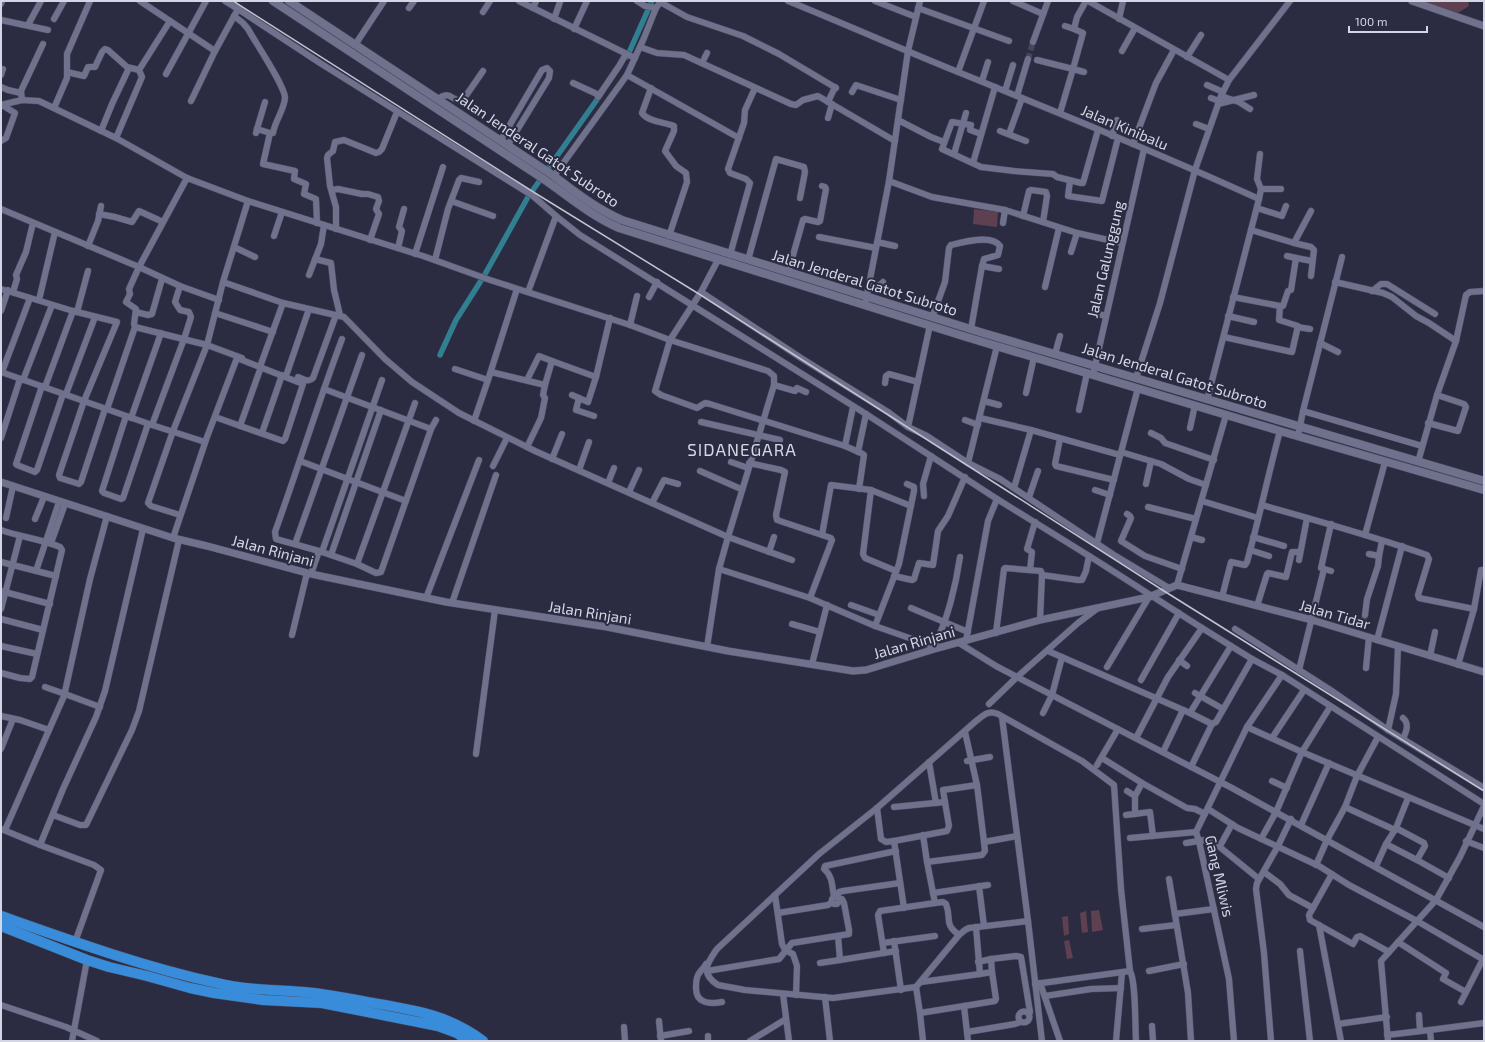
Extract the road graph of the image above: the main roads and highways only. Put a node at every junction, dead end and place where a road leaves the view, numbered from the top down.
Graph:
1 (273, 1) edge
2 (289, 1) edge
3 (367, 57) junction
4 (547, 175) junction
5 (931, 321) junction
6 (1091, 371) junction
7 (1418, 462) junction
8 (1416, 472) junction
9 (1484, 481) edge
10 (1484, 490) edge
11 (1, 916) edge
12 (1, 926) edge
13 (53, 934) junction
14 (50, 945) junction
15 (111, 954) junction
16 (109, 967) junction
17 (173, 972) junction
18 (170, 982) junction
19 (468, 1041) edge
20 (483, 1041) edge

1 - 3 main road, Jalan Jenderal Gatot Subroto
2 - 3 main road, Jalan Jenderal Gatot Subroto
3 - 4 main road, Jalan Jenderal Gatot Subroto
3 - 4 main road, Jalan Jenderal Gatot Subroto
4 - 5 main road, Jalan Jenderal Gatot Subroto
4 - 5 main road, Jalan Jenderal Gatot Subroto
5 - 6 main road, Jalan Jenderal Gatot Subroto
5 - 6 main road, Jalan Jenderal Gatot Subroto
6 - 7 main road, Jalan Jenderal Gatot Subroto
6 - 8 main road, Jalan Jenderal Gatot Subroto
7 - 8 main road
7 - 9 main road, Jalan Jenderal Gatot Subroto
8 - 10 main road, Jalan Jenderal Gatot Subroto
11 - 13 highway
12 - 14 highway
13 - 14 highway
13 - 15 highway
14 - 16 highway
15 - 16 highway
15 - 17 highway
16 - 18 highway
17 - 18 highway
17 - 20 highway
18 - 19 highway

